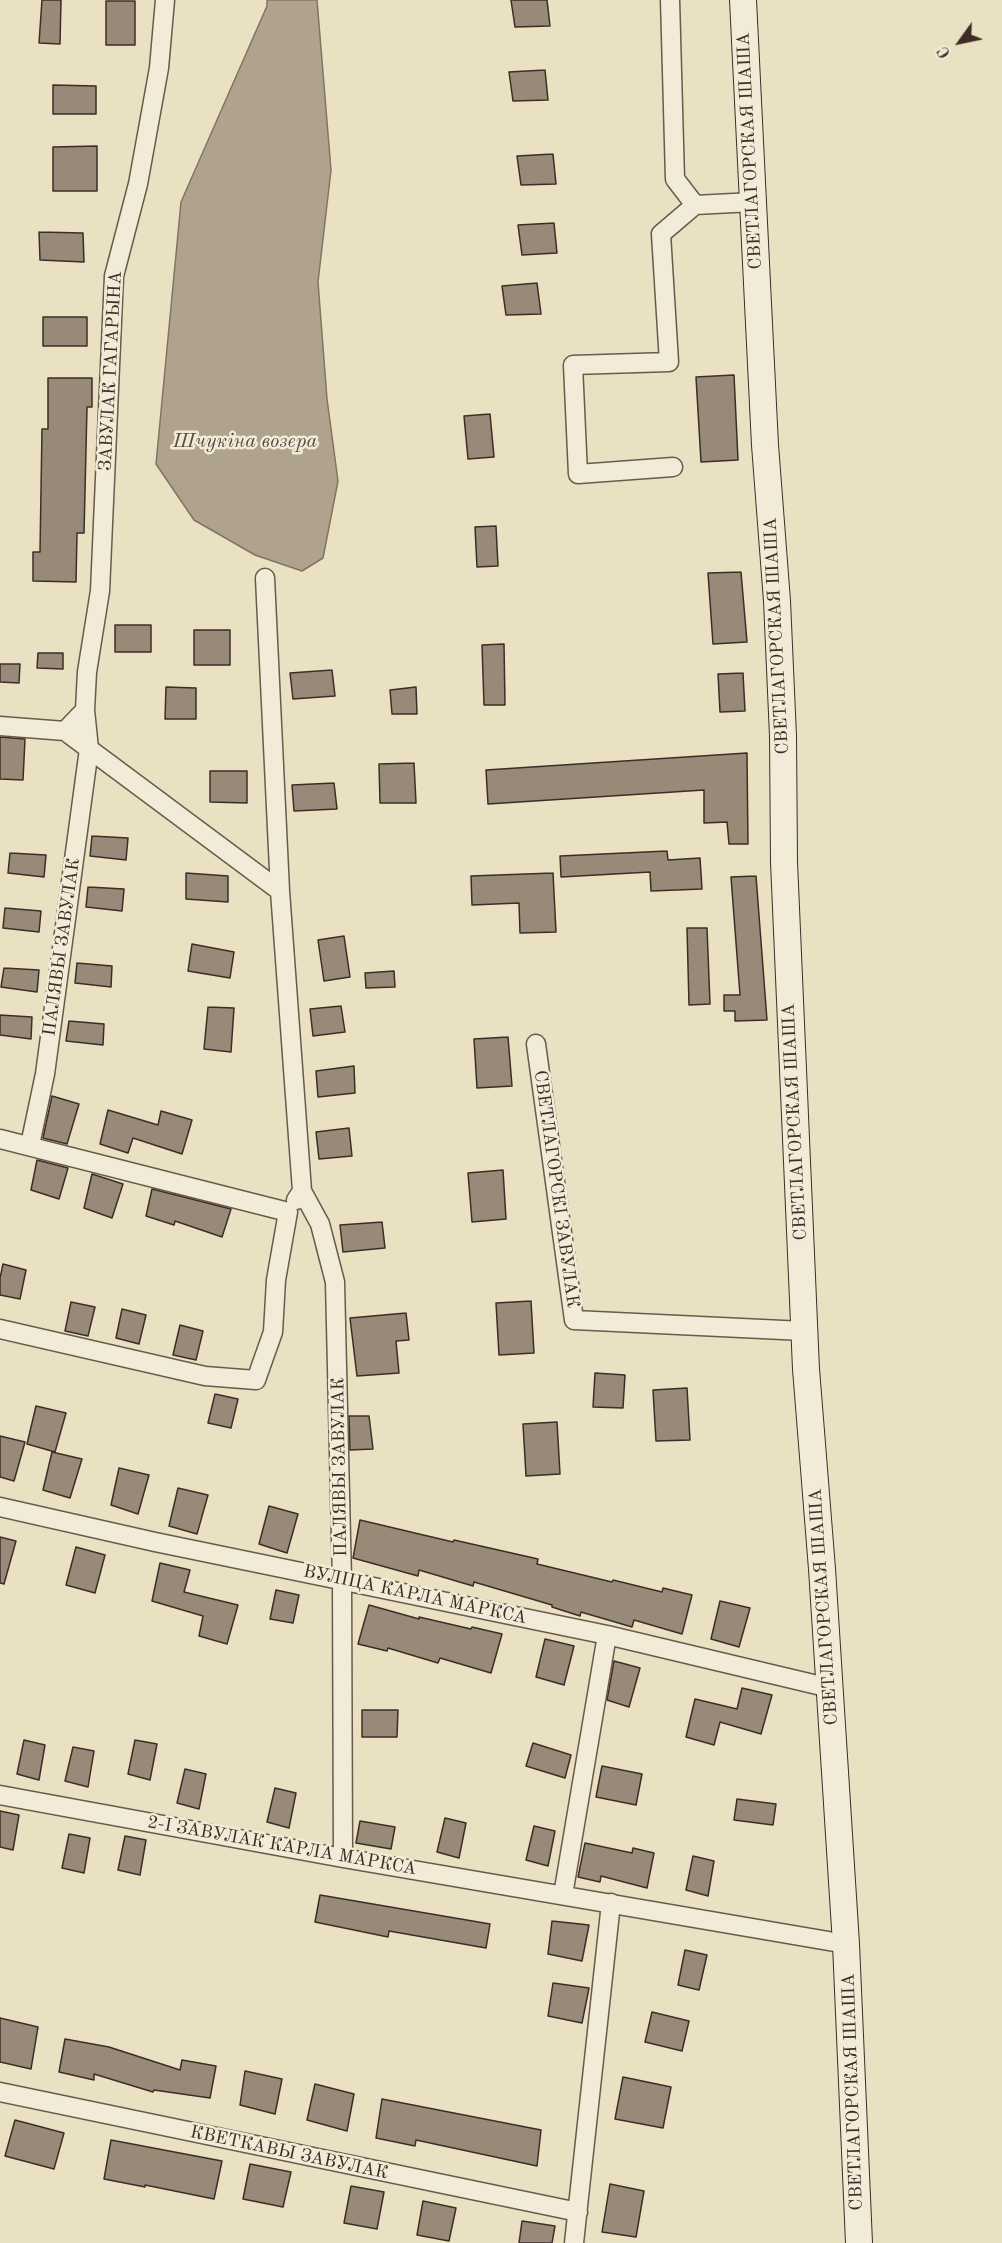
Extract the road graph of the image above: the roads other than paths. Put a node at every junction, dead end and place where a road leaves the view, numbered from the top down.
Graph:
1 (165, 0) edge
2 (670, 0) edge
3 (743, 0) edge
4 (753, 202) junction
5 (695, 205) junction
6 (673, 467) dead end
7 (265, 578) dead end
8 (85, 710) junction
9 (0, 726) edge
10 (65, 731) junction
11 (89, 749) junction
12 (280, 891) junction
13 (536, 1044) dead end
14 (0, 1139) edge
15 (30, 1145) junction
16 (302, 1191) junction
17 (288, 1212) junction
18 (0, 1329) edge
19 (804, 1331) junction
20 (0, 1507) edge
21 (342, 1580) junction
22 (607, 1635) junction
23 (830, 1688) junction
24 (0, 1795) edge
25 (343, 1858) junction
26 (563, 1895) junction
27 (611, 1903) junction
28 (846, 1944) junction
29 (0, 2092) edge
30 (578, 2212) junction
31 (574, 2243) edge
32 (859, 2243) edge

1 - 8 street, ЗАВУЛАК ГАГАРЫНА
2 - 5 street
3 - 4 main road, СВЕТЛАГОРСКАЯ ШАША
4 - 5 street
4 - 19 main road, СВЕТЛАГОРСКАЯ ШАША
5 - 6 street
7 - 12 street, ПАЛЯВЫ ЗАВУЛАК
8 - 10 street
8 - 11 street, ЗАВУЛАК ГАГАРЫНА
9 - 10 street
10 - 11 street
11 - 12 street
11 - 15 street, ПАЛЯВЫ ЗАВУЛАК
12 - 16 street, ПАЛЯВЫ ЗАВУЛАК
13 - 19 street, СВЕТЛАГОРСКІ ЗАВУЛАК
14 - 15 street
15 - 17 street
16 - 17 street
16 - 21 street, ПАЛЯВЫ ЗАВУЛАК
17 - 18 street
19 - 23 main road, СВЕТЛАГОРСКАЯ ШАША
20 - 21 street, ВУЛІЦА КАРЛА МАРКСА
21 - 22 street, ВУЛІЦА КАРЛА МАРКСА
21 - 25 street, ПАЛЯВЫ ЗАВУЛАК
22 - 23 street, ВУЛІЦА КАРЛА МАРКСА
22 - 26 street
23 - 28 main road, СВЕТЛАГОРСКАЯ ШАША
24 - 25 street, 2-І ЗАВУЛАК КАРЛА МАРКСА
25 - 26 street, 2-І ЗАВУЛАК КАРЛА МАРКСА
26 - 27 street, 2-І ЗАВУЛАК КАРЛА МАРКСА
27 - 28 street, 2-І ЗАВУЛАК КАРЛА МАРКСА
27 - 30 street
28 - 32 main road, СВЕТЛАГОРСКАЯ ШАША
29 - 30 street, КВЕТКАВЫ ЗАВУЛАК
30 - 31 street

